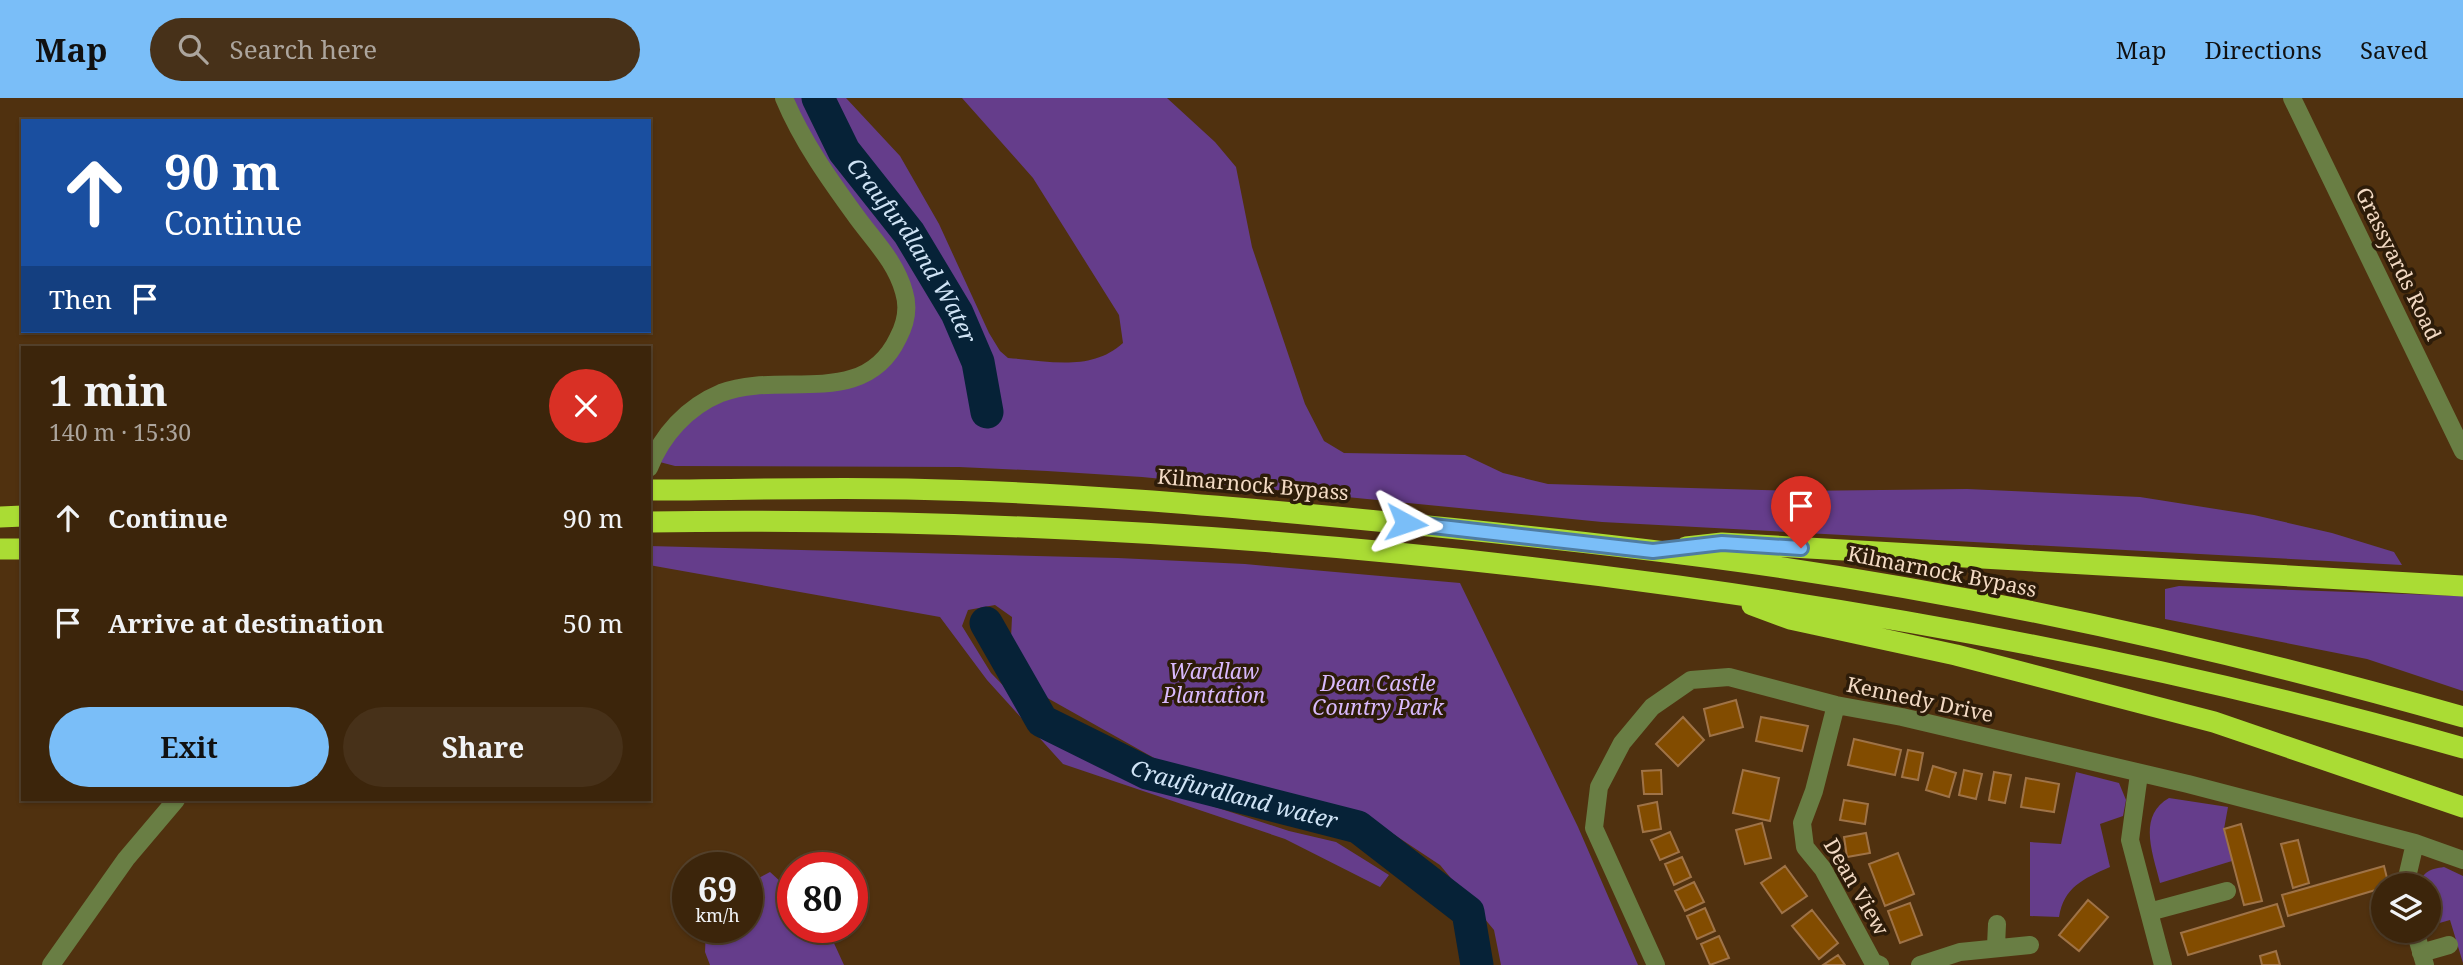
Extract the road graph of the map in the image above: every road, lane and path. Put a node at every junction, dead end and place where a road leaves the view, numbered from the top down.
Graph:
1 (784, 98) edge
2 (2292, 98) edge
3 (2463, 451) edge
4 (651, 464) edge
5 (660, 490) edge
6 (21, 516) edge
7 (0, 517) edge
8 (659, 522) edge
9 (0, 549) edge
10 (21, 549) edge
11 (1653, 551) junction
12 (2462, 585) edge
13 (1711, 591) junction
14 (1836, 705) junction
15 (2463, 718) edge
16 (2463, 748) edge
17 (2139, 774) junction
18 (175, 801) edge
19 (2463, 807) edge
20 (2415, 843) junction
21 (2463, 860) edge
22 (2409, 873) edge
23 (2227, 891) dead end
24 (2149, 912) junction
25 (1997, 923) dead end
26 (2029, 945) dead end
27 (1996, 946) junction
28 (2449, 946) dead end
29 (2423, 959) edge
30 (51, 965) edge
31 (1656, 965) edge
32 (1880, 965) edge
33 (1920, 965) edge
34 (2163, 965) edge

1 - 4 street
2 - 3 street, Grassyards Road
5 - 11 highway, Kilmarnock Bypass
6 - 7 highway
8 - 13 highway
9 - 10 highway
11 - 12 highway
11 - 15 highway, Kilmarnock Bypass
13 - 16 highway
13 - 19 highway
14 - 17 street, Kennedy Drive
14 - 31 street, Kennedy Drive
14 - 32 street, Dean View
17 - 20 street, Kennedy Drive
17 - 24 street
18 - 30 street
20 - 21 street, Kennedy Drive
20 - 22 street
23 - 24 street
24 - 34 street
25 - 27 street
26 - 27 street
27 - 33 street
28 - 29 street

